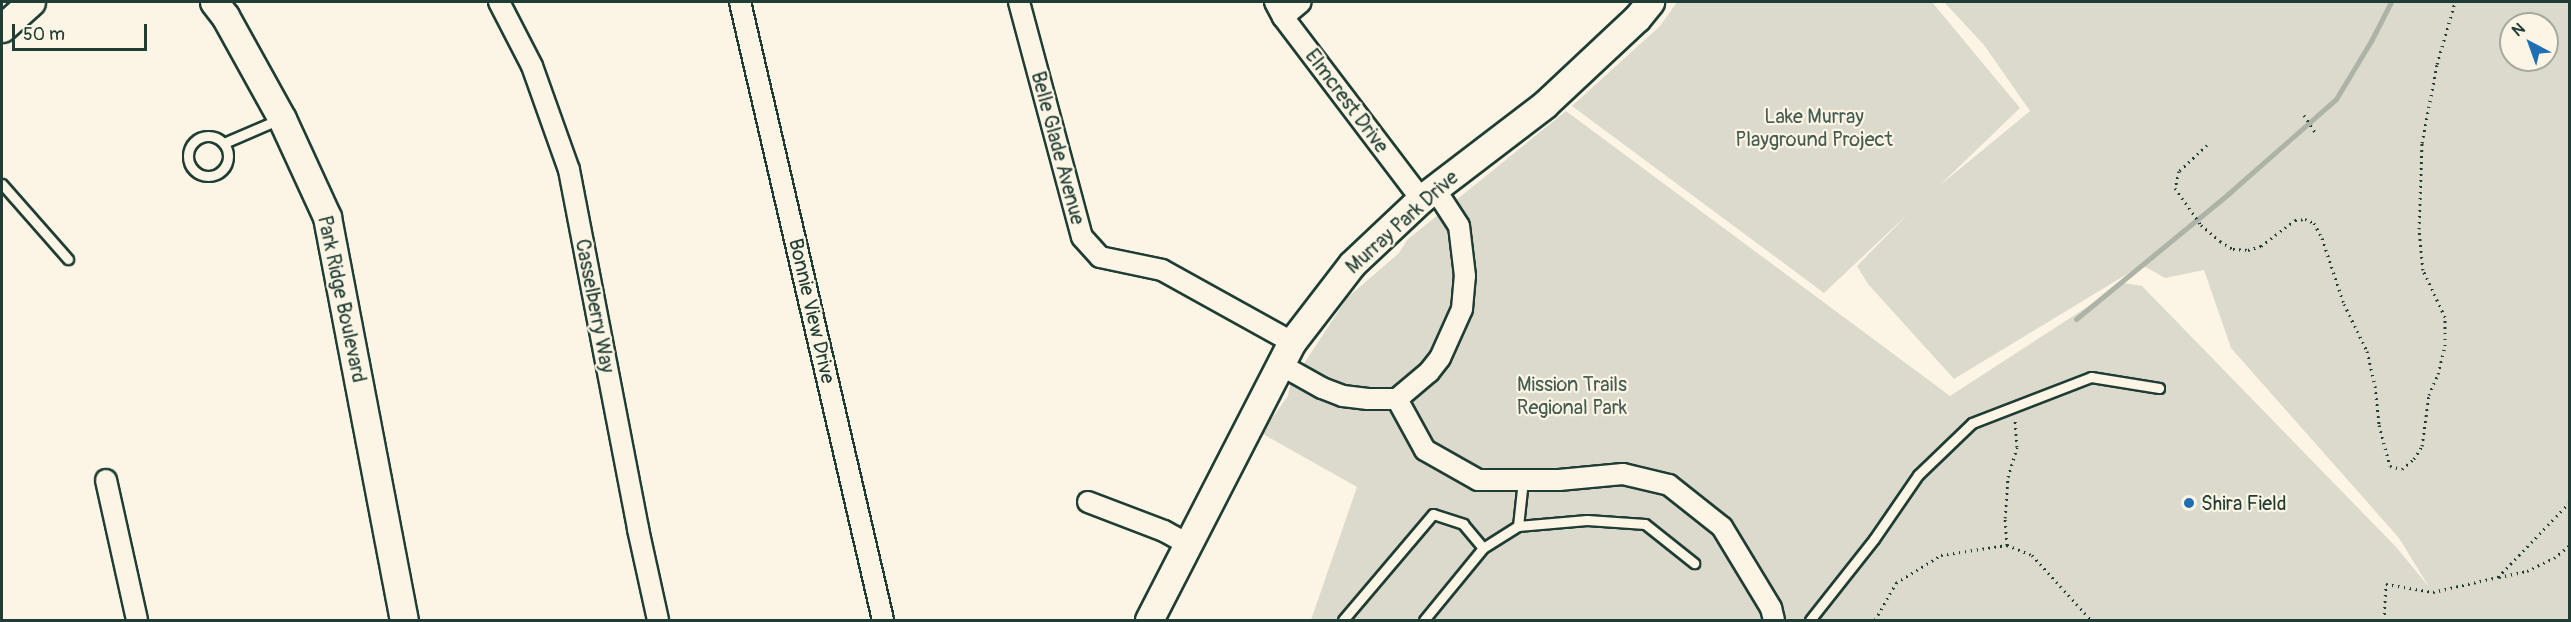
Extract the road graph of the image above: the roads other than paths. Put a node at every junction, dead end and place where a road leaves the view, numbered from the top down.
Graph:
1 (31, 2) edge
2 (214, 2) edge
3 (499, 2) edge
4 (740, 2) edge
5 (1019, 2) edge
6 (1301, 2) edge
7 (1650, 2) edge
8 (1279, 9) edge
9 (2, 28) edge
10 (282, 119) junction
11 (224, 143) junction
12 (2, 184) edge
13 (1428, 194) junction
14 (68, 258) dead end
15 (1286, 353) junction
16 (2159, 388) dead end
17 (1397, 399) junction
18 (106, 480) dead end
19 (1523, 480) junction
20 (1088, 502) dead end
21 (1518, 526) junction
22 (1189, 545) junction
23 (1483, 548) junction
24 (1694, 563) dead end
25 (137, 621) edge
26 (404, 621) edge
27 (658, 621) edge
28 (883, 621) edge
29 (1149, 621) edge
30 (1342, 621) edge
31 (1424, 621) edge
32 (1774, 621) edge
33 (1810, 621) edge

1 - 9 street
2 - 10 street, Park Ridge Boulevard
3 - 27 street, Casselberry Way
4 - 28 street, Bonnie View Drive
5 - 15 street, Belle Glade Avenue
6 - 8 street
7 - 13 street, Murray Park Drive
8 - 13 street, Elmcrest Drive
10 - 11 lane
10 - 26 street, Park Ridge Boulevard
11 - 11 lane
12 - 14 lane
13 - 15 street, Murray Park Drive
13 - 17 street, Elmcrest Drive
15 - 17 street, Belle Glade Avenue
15 - 22 street, Murray Park Drive
16 - 33 lane
17 - 19 street
18 - 25 street
19 - 21 lane
19 - 32 street
20 - 22 street
21 - 23 lane
21 - 24 lane
22 - 29 street, Murray Park Drive
23 - 30 lane
23 - 31 lane

